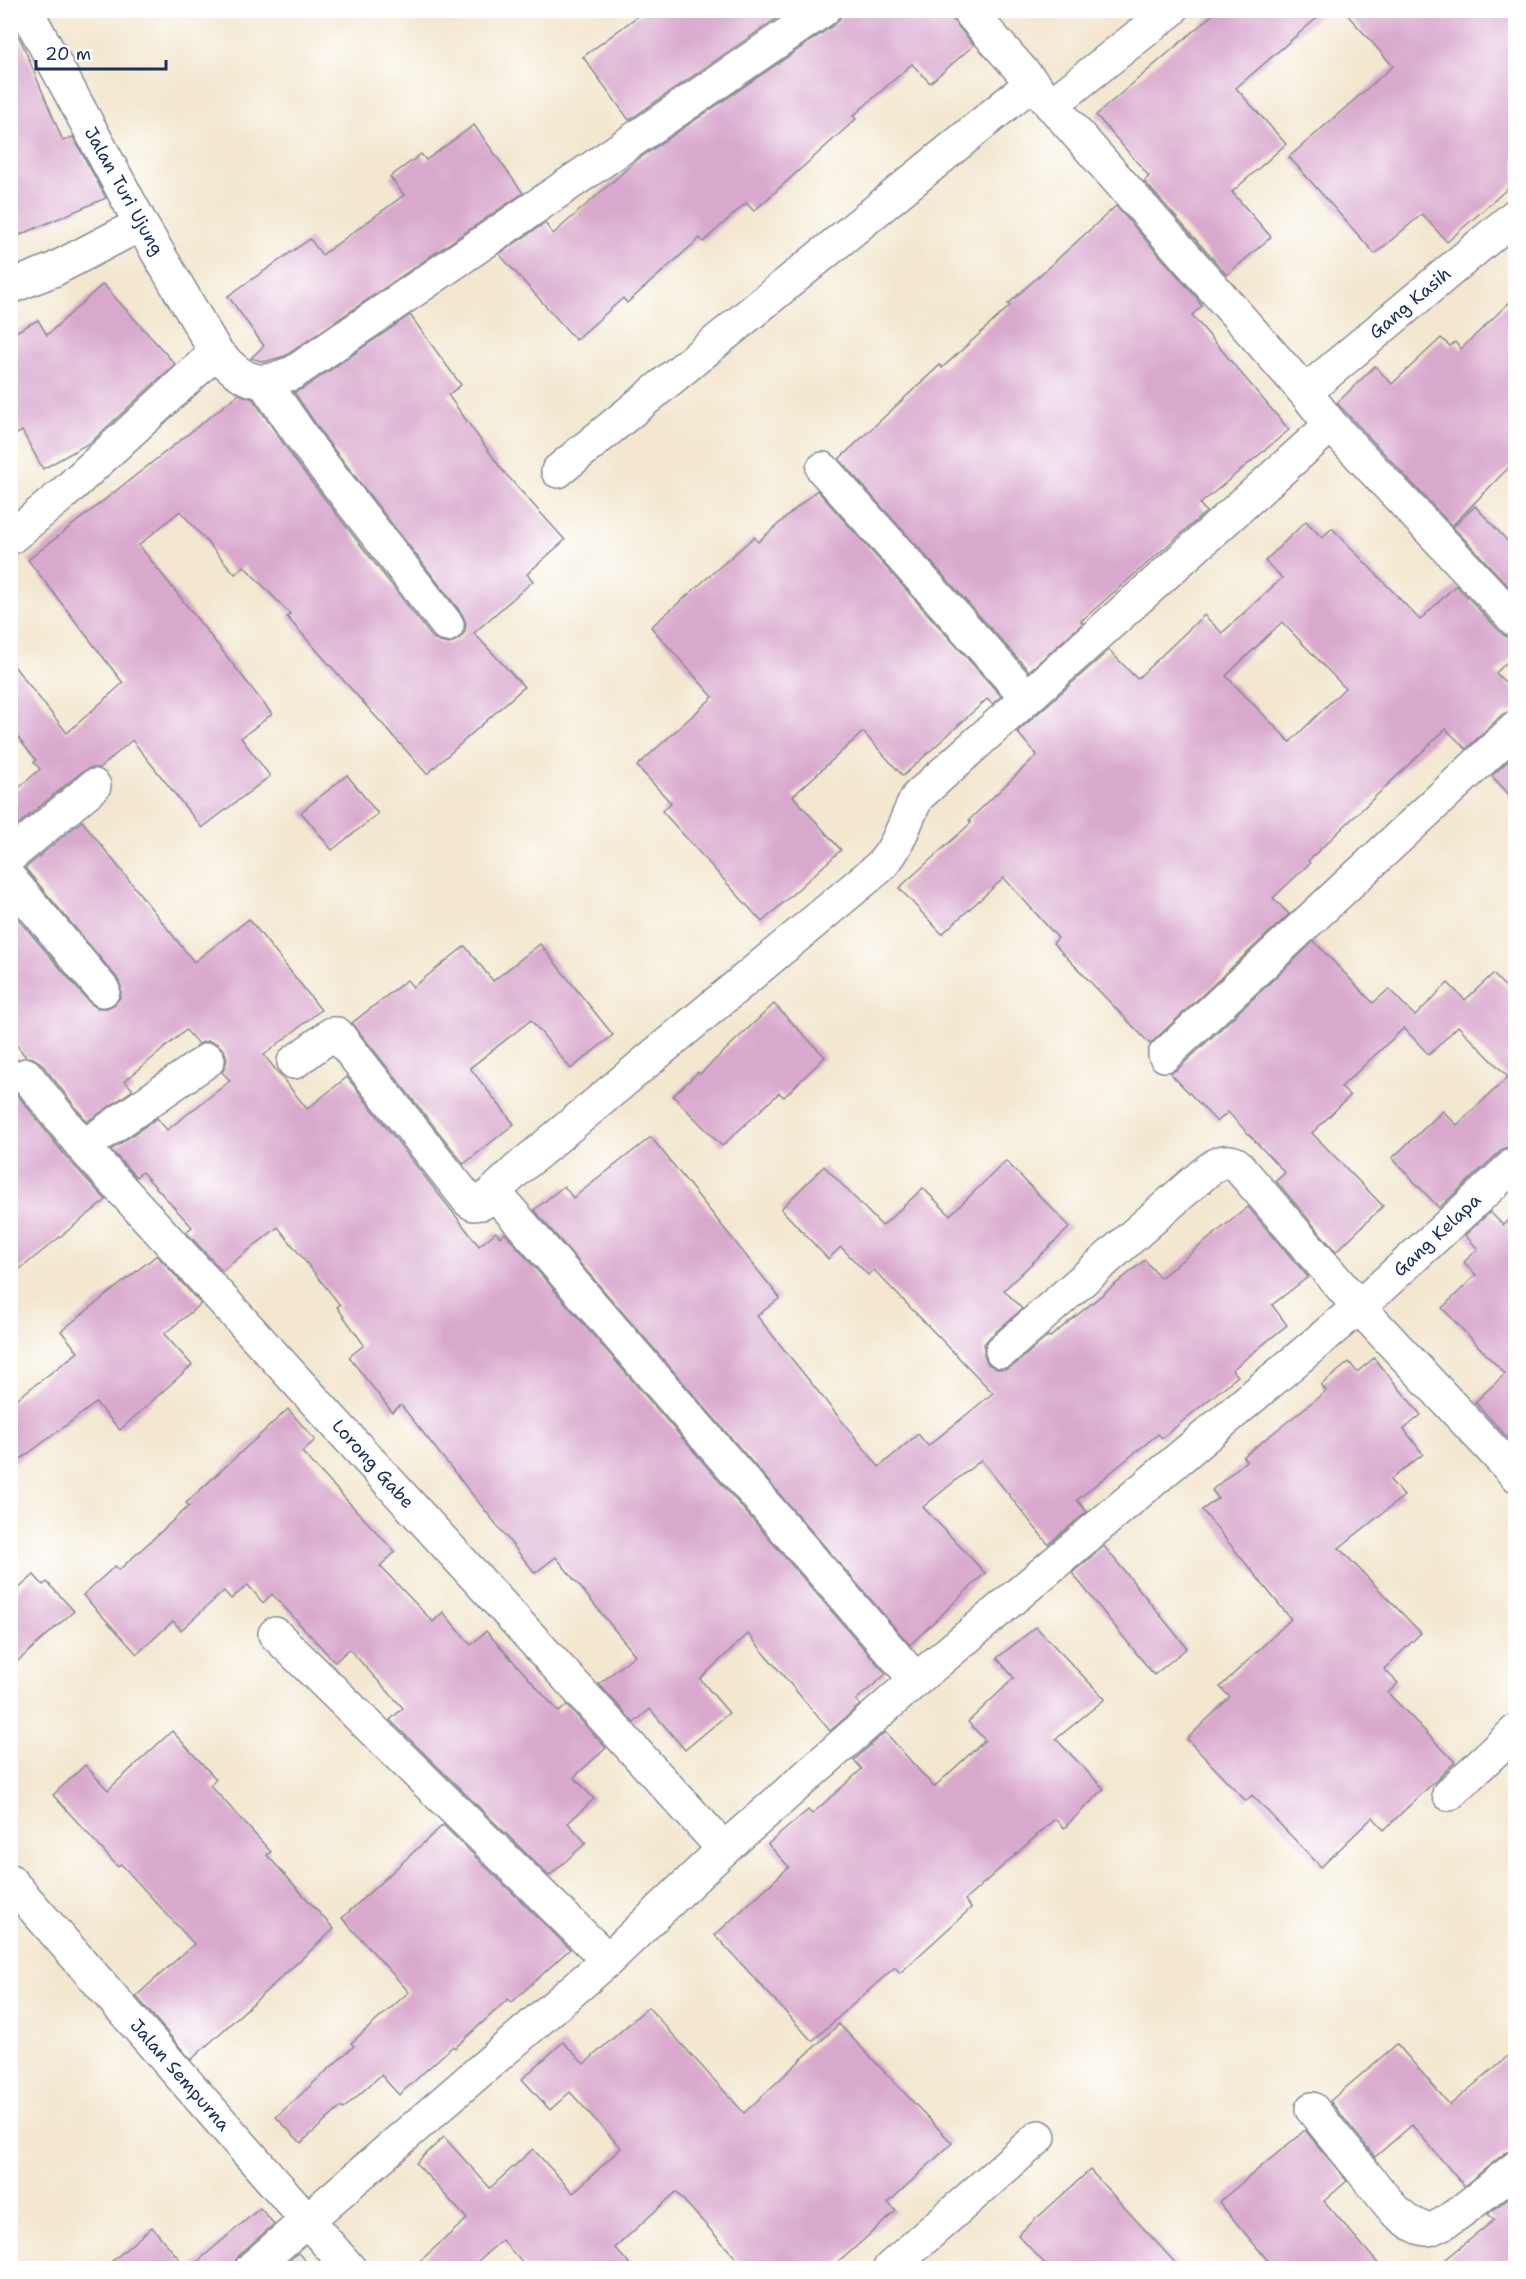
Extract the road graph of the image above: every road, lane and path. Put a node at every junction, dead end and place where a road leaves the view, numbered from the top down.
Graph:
1 (17, 10) edge
2 (26, 10) edge
3 (823, 10) edge
4 (968, 10) edge
5 (1170, 10) edge
6 (10, 13) edge
7 (1041, 94) junction
8 (1515, 215) edge
9 (141, 224) junction
10 (10, 287) edge
11 (222, 359) junction
12 (264, 382) junction
13 (1305, 392) junction
14 (1331, 424) junction
15 (823, 470) dead end
16 (558, 471) dead end
17 (10, 538) edge
18 (1515, 621) edge
19 (447, 625) dead end
20 (1027, 698) junction
21 (1515, 728) edge
22 (94, 786) dead end
23 (10, 856) edge
24 (10, 879) edge
25 (103, 990) dead end
26 (1165, 1055) dead end
27 (208, 1060) dead end
28 (294, 1062) dead end
29 (26, 1075) dead end
30 (83, 1146) junction
31 (1515, 1163) edge
32 (494, 1192) junction
33 (1359, 1307) junction
34 (1002, 1351) dead end
35 (1515, 1476) edge
36 (275, 1634) dead end
37 (916, 1680) junction
38 (1515, 1731) edge
39 (1449, 1794) dead end
40 (724, 1849) junction
41 (14, 1893) edge
42 (608, 1960) junction
43 (1312, 2109) dead end
44 (1039, 2137) dead end
45 (1515, 2168) edge
46 (307, 2221) junction
47 (252, 2268) edge
48 (349, 2268) edge
49 (890, 2268) edge

1 - 6 street
2 - 9 street, Jalan Turi Ujung
3 - 12 street
4 - 7 street
5 - 7 street
7 - 13 street
7 - 16 street
8 - 13 street, Gang Kasih
9 - 10 street
9 - 11 street, Jalan Turi Ujung
11 - 12 street
11 - 17 street
12 - 19 street
13 - 14 street
14 - 18 street
14 - 20 street
15 - 20 street
20 - 32 street
21 - 26 street
22 - 23 street
24 - 25 street
27 - 30 street
28 - 32 street
29 - 30 street, Lorong Gabe
30 - 40 street, Lorong Gabe
31 - 33 street, Gang Kelapa
32 - 37 street
33 - 34 street
33 - 35 street
33 - 37 street, Gang Kelapa
36 - 42 street
37 - 40 street, Gang Kelapa
38 - 39 street
40 - 42 street, Gang Kelapa
41 - 46 street, Jalan Sempurna
42 - 46 street, Gang Kelapa
43 - 45 street
44 - 49 street
46 - 47 street, Gang Kelapa
46 - 48 street, Jalan Sempurna

